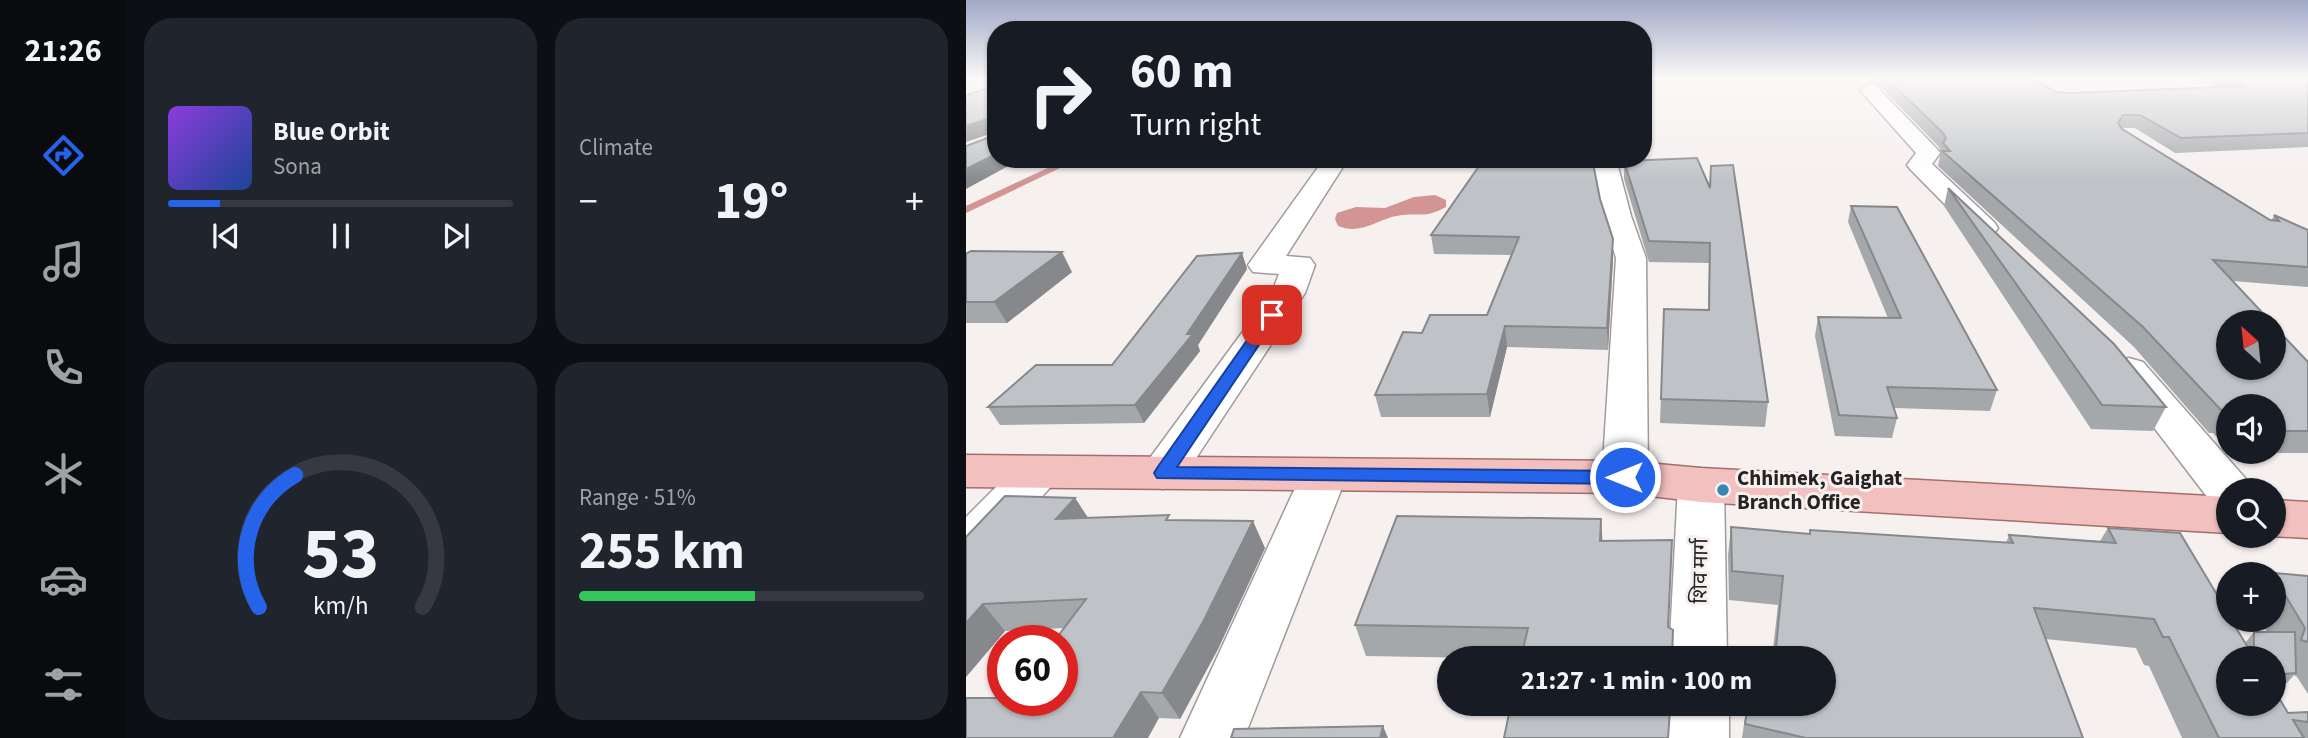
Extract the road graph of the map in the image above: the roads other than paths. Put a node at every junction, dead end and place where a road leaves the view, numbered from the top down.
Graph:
1 (1891, 113) edge
2 (1330, 168) edge
3 (1606, 168) edge
4 (2003, 247) edge
5 (2109, 348) edge
6 (966, 471) edge
7 (1038, 472) junction
8 (1163, 473) junction
9 (1324, 475) junction
10 (1625, 477) junction
11 (2218, 478) edge
12 (1701, 485) junction
13 (2160, 509) junction
14 (2216, 513) edge
15 (2286, 519) edge
16 (2308, 520) edge
17 (966, 550) edge
18 (2187, 555) edge
19 (1698, 646) edge
20 (1698, 716) edge
21 (1212, 738) edge
22 (1697, 738) edge

1 - 4 street
2 - 8 street
3 - 10 street
5 - 11 street
6 - 7 main road
7 - 8 main road
7 - 17 street
8 - 9 main road
9 - 10 main road
9 - 21 street
10 - 12 main road
12 - 13 main road
12 - 19 street, शिव मार्ग
13 - 14 main road
13 - 18 street
15 - 16 main road
20 - 22 street

